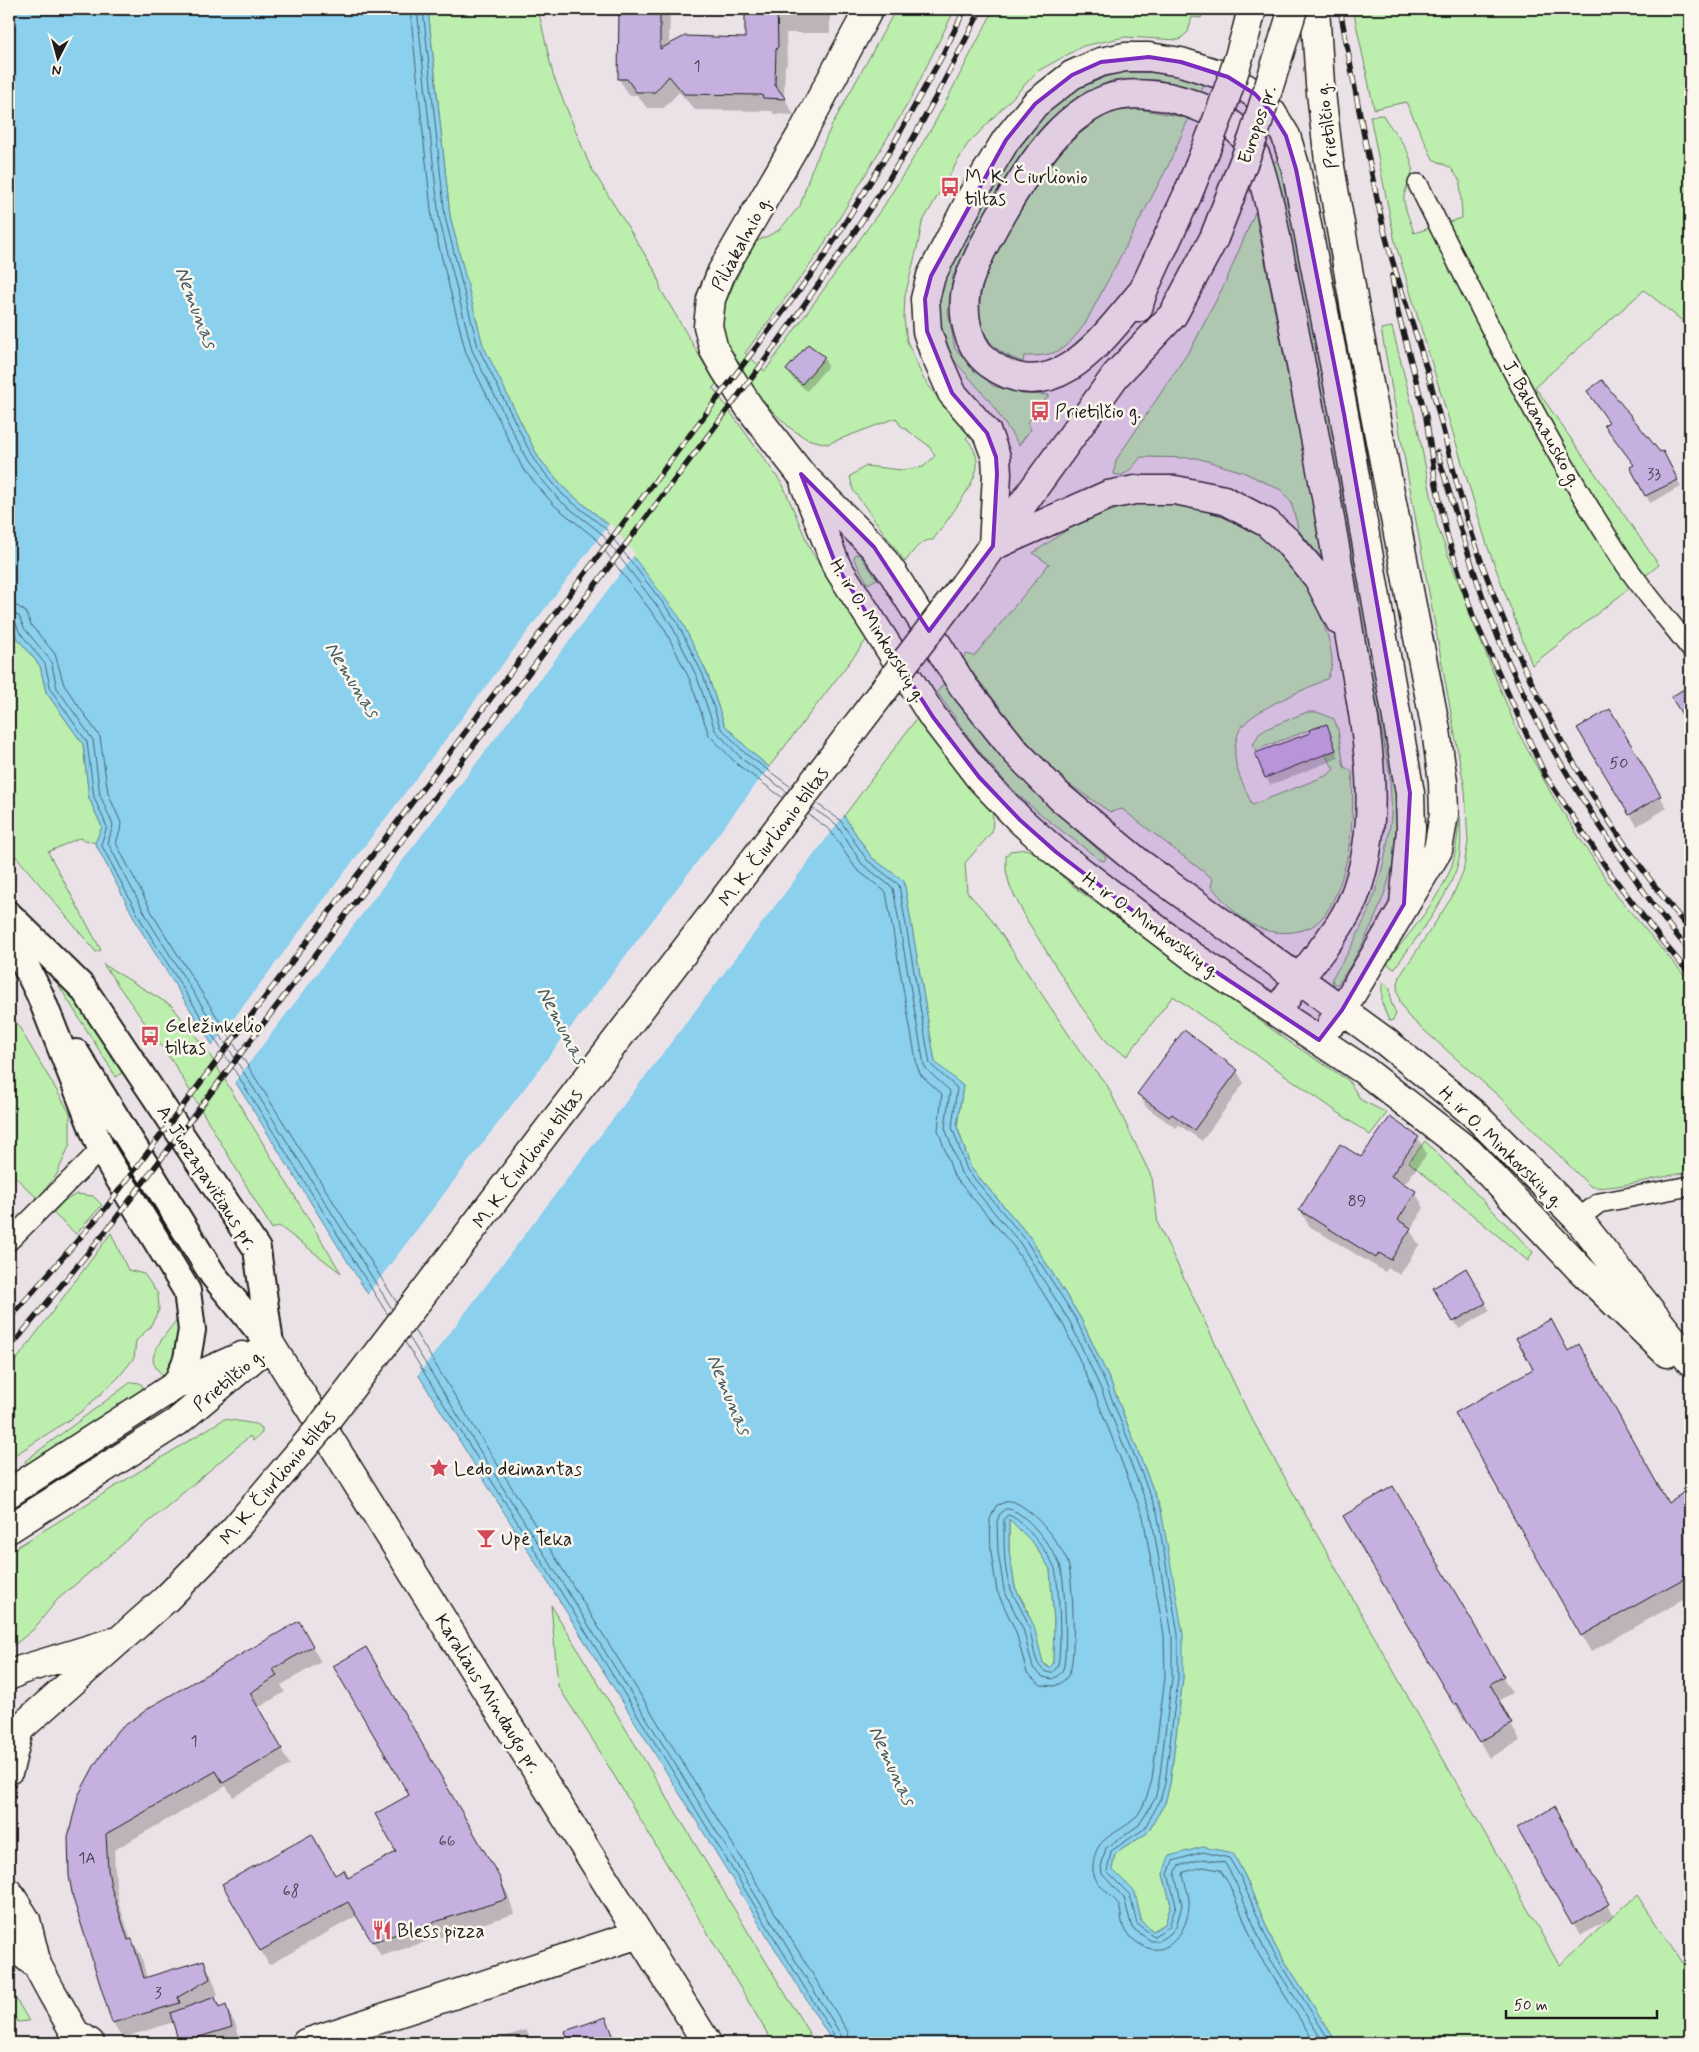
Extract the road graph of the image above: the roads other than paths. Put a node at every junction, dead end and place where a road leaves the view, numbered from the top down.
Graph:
1 (870, 9) edge
2 (1252, 9) edge
3 (1293, 9) edge
4 (1315, 9) edge
5 (1418, 184) dead end
6 (1143, 291) junction
7 (1116, 376) junction
8 (801, 474) junction
9 (993, 546) junction
10 (1351, 643) junction
11 (1690, 648) edge
12 (1404, 904) junction
13 (9, 915) edge
14 (9, 932) edge
15 (1300, 978) junction
16 (40, 995) junction
17 (1342, 1010) junction
18 (1277, 1012) junction
19 (1319, 1040) junction
20 (101, 1149) junction
21 (1690, 1186) edge
22 (1578, 1218) junction
23 (9, 1241) edge
24 (270, 1344) junction
25 (1690, 1361) edge
26 (1690, 1376) edge
27 (176, 1385) junction
28 (9, 1493) edge
29 (9, 1529) edge
30 (122, 1639) junction
31 (9, 1676) edge
32 (14, 1734) edge
33 (9, 1770) edge
34 (9, 1893) edge
35 (639, 1934) junction
36 (9, 1943) edge
37 (38, 1965) junction
38 (81, 2040) edge
39 (306, 2043) edge
40 (707, 2043) edge

1 - 8 main road, Piliakalnio g.
2 - 6 main road, Europos pr., bridge
3 - 7 main road, Europos pr., bridge
4 - 12 main road, Prietilčio g.
5 - 11 street, J. Bakanausko g.
6 - 7 main road
6 - 10 main road
7 - 9 main road
8 - 15 main road, H. ir O. Minkovskių g.
8 - 18 main road, H. ir O. Minkovskių g.
9 - 10 main road
9 - 12 main road
9 - 30 main road, M. K. Čiurlionio tiltas, bridge
10 - 15 main road
12 - 17 main road, Prietilčio g.
13 - 24 main road, A. Juozapavičiaus pr.
14 - 16 main road
15 - 17 main road, H. ir O. Minkovskių g.
15 - 18 main road
16 - 20 main road
16 - 24 main road
17 - 19 main road, Prietilčio g.
17 - 22 main road, H. ir O. Minkovskių g.
18 - 19 main road, H. ir O. Minkovskių g.
19 - 26 main road, H. ir O. Minkovskių g.
20 - 23 street
20 - 27 main road
21 - 22 street
22 - 25 main road, H. ir O. Minkovskių g.
24 - 27 main road, Prietilčio g.
24 - 29 main road, Prietilčio g.
24 - 35 main road, Karaliaus Mindaugo pr.
27 - 28 main road, Prietilčio g.
30 - 31 main road
30 - 32 main road
32 - 33 main road
34 - 37 main road
35 - 39 main road
35 - 40 main road, Karaliaus Mindaugo pr.
36 - 37 main road
37 - 38 main road

